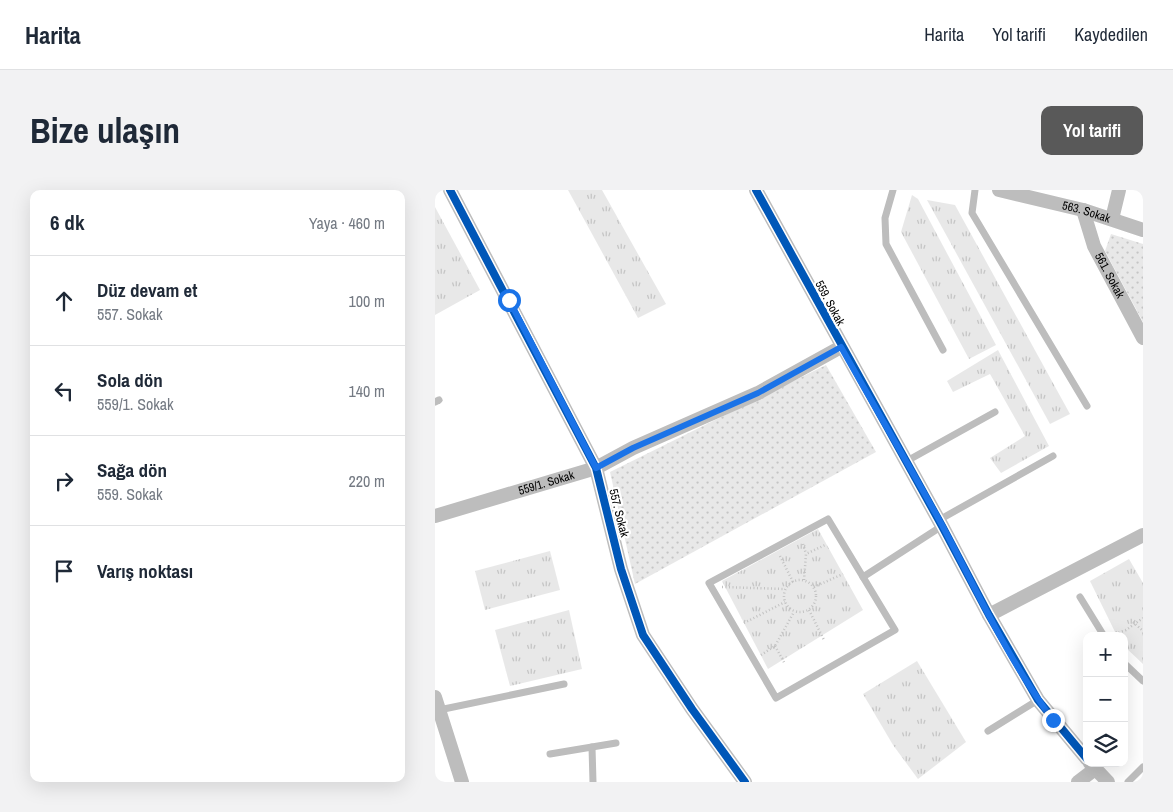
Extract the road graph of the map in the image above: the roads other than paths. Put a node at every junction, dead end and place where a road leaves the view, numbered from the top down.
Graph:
1 (449, 190) edge
2 (757, 190) edge
3 (893, 190) edge
4 (975, 190) edge
5 (999, 190) edge
6 (1119, 190) edge
7 (1083, 210) junction
8 (1112, 219) junction
9 (1143, 230) edge
10 (1143, 338) edge
11 (841, 347) junction
12 (943, 350) dead end
13 (1087, 406) dead end
14 (995, 412) dead end
15 (1053, 456) dead end
16 (905, 462) junction
17 (596, 468) junction
18 (435, 516) edge
19 (940, 523) junction
20 (1143, 535) edge
21 (863, 577) junction
22 (1080, 597) dead end
23 (989, 616) junction
24 (1102, 632) edge
25 (1128, 667) edge
26 (1143, 681) edge
27 (564, 684) dead end
28 (1038, 700) junction
29 (437, 704) edge
30 (988, 731) dead end
31 (616, 743) dead end
32 (592, 747) junction
33 (550, 754) dead end
34 (1083, 754) edge
35 (1089, 767) edge
36 (1094, 767) edge
37 (1143, 767) edge
38 (463, 782) edge
39 (593, 782) edge
40 (745, 782) edge
41 (1078, 782) edge
42 (1108, 782) edge
43 (1128, 782) edge

1 - 17 street, 557. Sokak
2 - 11 street, 559. Sokak
3 - 12 lane
4 - 13 lane
5 - 7 street, 563. Sokak
6 - 8 street
7 - 8 street, 563. Sokak
7 - 10 street, 561. Sokak
8 - 9 street, 563. Sokak
11 - 16 street, 559. Sokak
11 - 17 street, 559/1. Sokak
14 - 16 lane
15 - 19 lane
16 - 19 street, 559. Sokak
17 - 18 street, 559/1. Sokak
17 - 40 street, 557. Sokak
19 - 21 lane
19 - 23 street, 559. Sokak
20 - 23 street
21 - 21 lane
22 - 24 lane
23 - 28 street, 559. Sokak
25 - 26 lane
27 - 29 lane
28 - 30 lane
28 - 34 street, 559. Sokak
29 - 38 street
31 - 32 lane
32 - 33 lane
32 - 39 lane
35 - 41 street
36 - 42 street, 559. Sokak
37 - 43 lane

